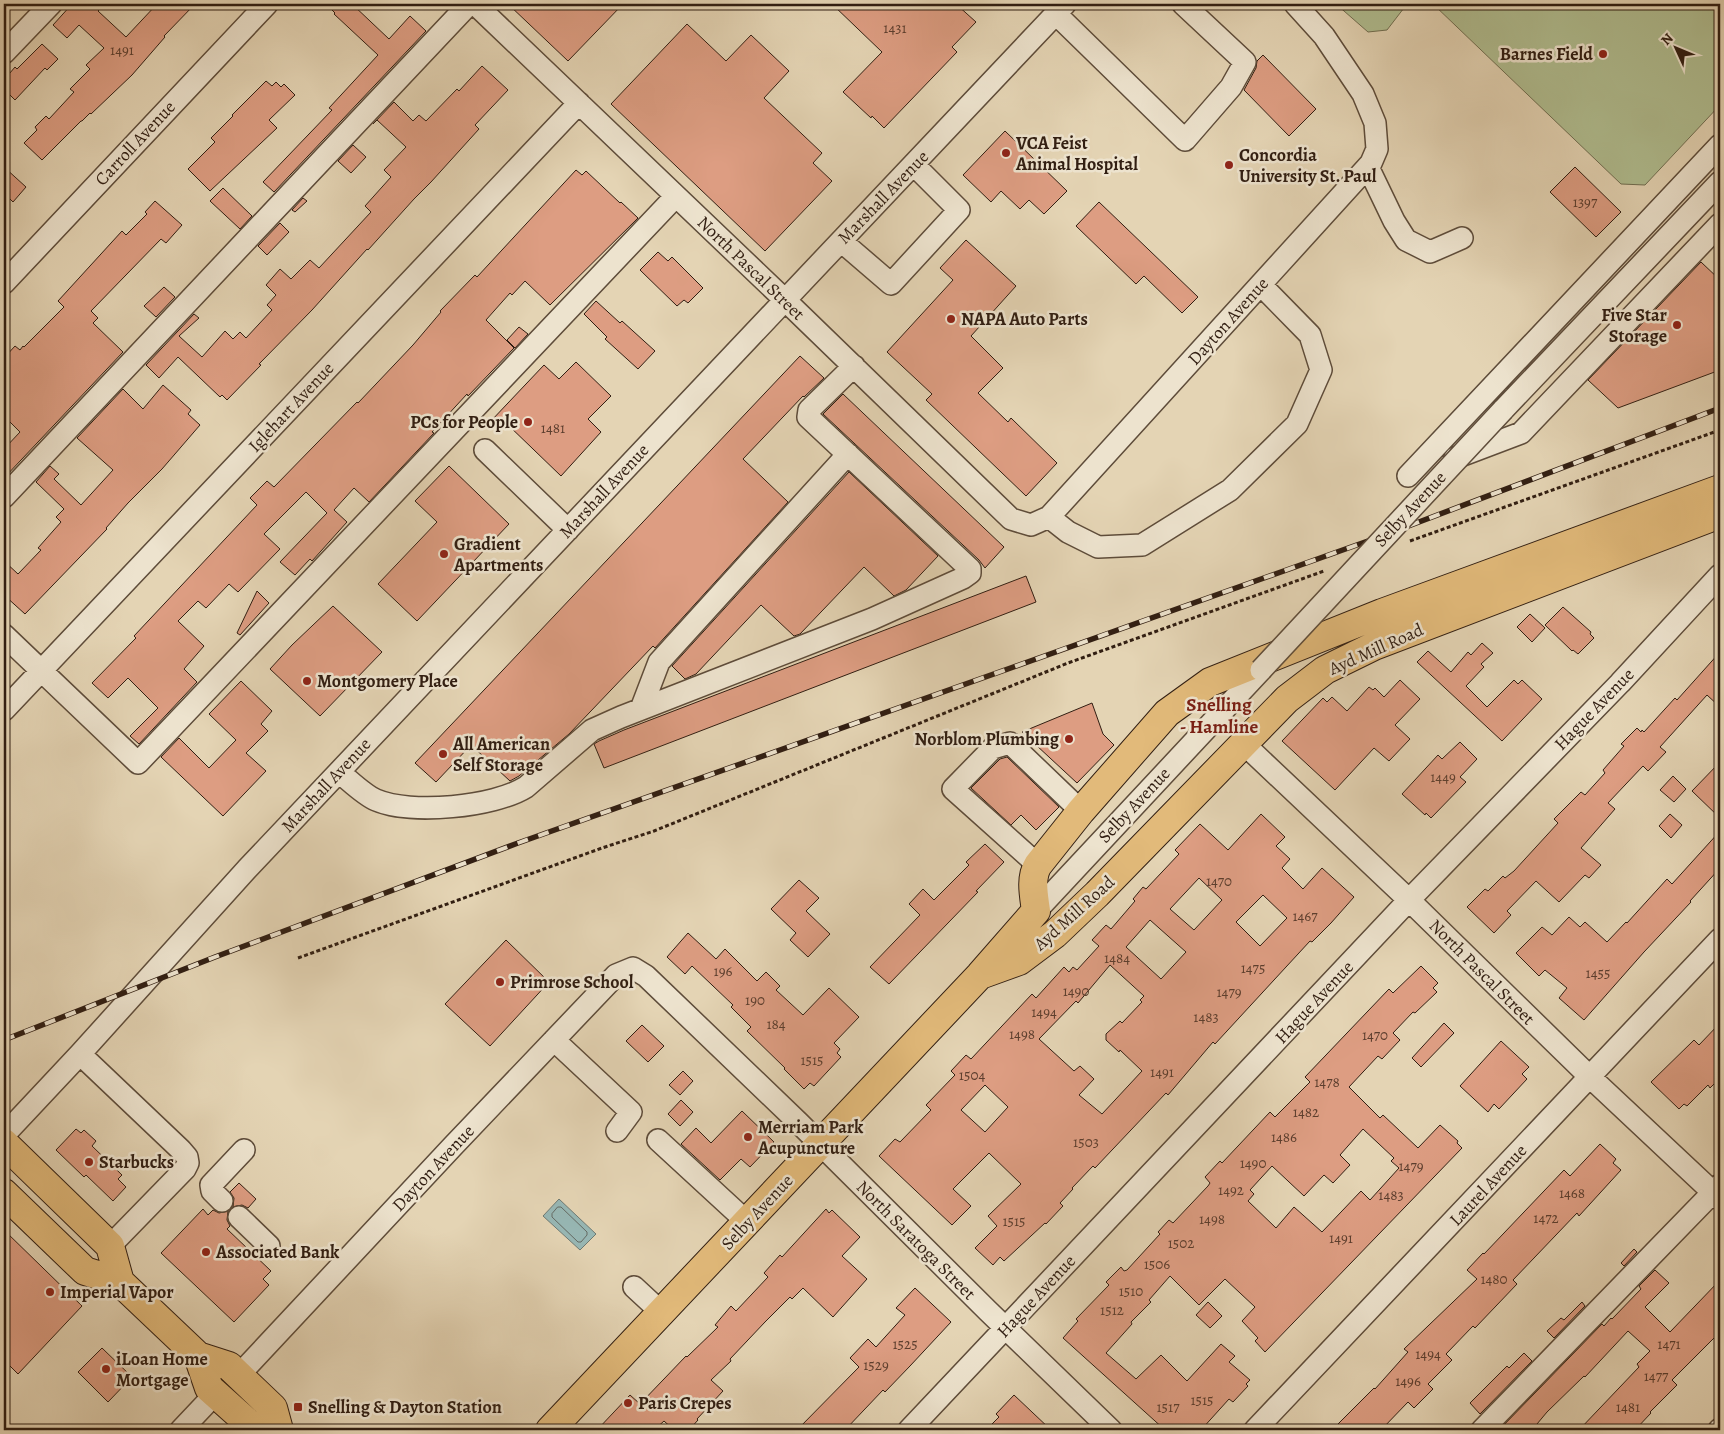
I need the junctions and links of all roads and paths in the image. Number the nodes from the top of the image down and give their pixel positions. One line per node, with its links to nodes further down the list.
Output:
1 (51, 4): 8 (street)
2 (267, 4): 19 (street, Carroll Avenue)
3 (469, 4): 27 (street)
4 (475, 4): 9 (street, North Pascal Street)
5 (1183, 4): 7 (street)
6 (1295, 4): 12 (street, Dayton Avenue)
7 (1061, 9): 11 (street, Marshall Avenue)
8 (4, 54)
9 (579, 103): 14 (street, North Pascal Street); 35 (street, Iglehart Avenue)
10 (1720, 145): 18 (street)
11 (914, 165): 17 (street, Marshall Avenue); 17 (street)
12 (1368, 167): 16 (street); 20 (street, Dayton Avenue)
13 (1720, 182): 43 (street, Selby Avenue, bridge)
14 (676, 196): 21 (street, North Pascal Street); 35 (street)
15 (1720, 224): 18 (street)
16 (1462, 238)
17 (841, 241): 21 (street, Marshall Avenue)
18 (1712, 245)
19 (4, 283)
20 (1261, 285): 29 (street, Dayton Avenue); 29 (street, North Pascal Street)
21 (785, 300): 22 (street, North Pascal Street); 30 (street, Marshall Avenue)
22 (854, 366): 25 (street); 29 (street, North Pascal Street)
23 (1720, 430): 31 (path)
24 (485, 450): 30 (street)
25 (848, 454): 36 (street); 36 (street)
26 (1720, 489): 40 (main road, Ayd Mill Road)
27 (4, 496)
28 (1720, 514): 38 (main road, Ayd Mill Road)
29 (1040, 521)
30 (568, 530): 39 (street, Marshall Avenue)
31 (1404, 543)
32 (1329, 570): 45 (path)
33 (1720, 575): 42 (street, Hague Avenue)
34 (4, 635): 35 (street)
35 (41, 671): 37 (street, Iglehart Avenue)
36 (641, 708): 39 (street)
37 (4, 710)
38 (1244, 744): 42 (street, North Pascal Street); 47 (main road, Ayd Mill Road)
39 (339, 772): 49 (street, Marshall Avenue)
40 (1081, 811): 41 (main road, Ayd Mill Road); 41 (street)
41 (1038, 865): 43 (main road, Ayd Mill Road)
42 (1409, 900): 50 (street, North Pascal Street); 67 (street, Hague Avenue)
43 (1036, 911): 47 (main road, Selby Avenue)
44 (1720, 939): 50 (street, Laurel Avenue)
45 (298, 958)
46 (633, 968): 48 (street, Dayton Avenue); 55 (street, North Saratoga Street)
47 (980, 975): 55 (main road, Selby Avenue)
48 (554, 1040): 51 (street); 69 (street, Dayton Avenue)
49 (80, 1054): 52 (street, Marshall Avenue); 62 (street)
50 (1590, 1078): 57 (street, North Pascal Street); 77 (street, Laurel Avenue)
51 (618, 1131)
52 (4, 1135)
53 (658, 1140): 61 (street)
54 (4, 1143): 62 (main road)
55 (820, 1144): 61 (main road, Selby Avenue); 67 (street, North Saratoga Street)
56 (244, 1150): 59 (street)
57 (1718, 1192): 78 (street)
58 (4, 1193): 64 (main road)
59 (222, 1201)
60 (239, 1217): 63 (street)
61 (747, 1222): 66 (main road, Selby Avenue)
62 (110, 1246): 64 (main road)
63 (268, 1246)
64 (120, 1282): 68 (main road)
65 (634, 1286): 66 (street)
66 (662, 1312): 74 (main road, Selby Avenue)
67 (1006, 1328): 75 (street, Hague Avenue); 76 (street, North Saratoga Street)
68 (198, 1356): 69 (main road); 70 (main road)
69 (239, 1375): 73 (main road)
70 (215, 1394): 71 (street); 72 (main road)
71 (181, 1430)
72 (256, 1430)
73 (279, 1430)
74 (550, 1430)
75 (909, 1430)
76 (1111, 1430)
77 (1255, 1430)
78 (1482, 1430)

